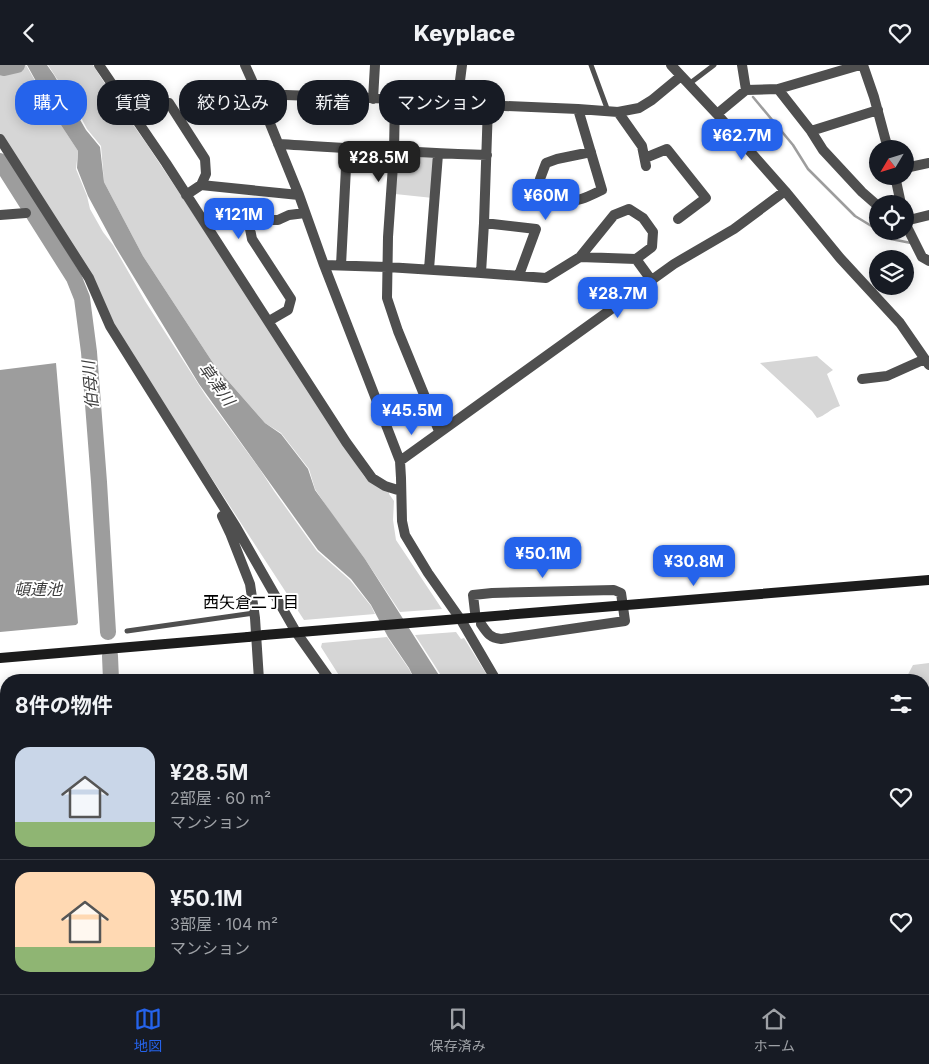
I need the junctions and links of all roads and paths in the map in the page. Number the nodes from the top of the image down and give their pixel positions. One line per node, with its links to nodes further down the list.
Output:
1 (99, 65): 42 (street)
2 (245, 65): 11 (street)
3 (376, 65): 17 (street)
4 (462, 65): 12 (street)
5 (591, 65): 23 (lane)
6 (671, 65): 10 (street)
7 (714, 65): 13 (lane)
8 (742, 65): 15 (street)
9 (861, 65): 14 (street); 22 (street)
10 (681, 76): 13 (street); 23 (street)
11 (252, 80)
12 (460, 80)
13 (689, 84): 24 (street)
14 (778, 89): 15 (street); 28 (street)
15 (746, 90): 24 (street)
16 (287, 95): 17 (street)
17 (373, 99): 18 (street)
18 (379, 99)
19 (169, 103): 40 (street)
20 (505, 106): 21 (street)
21 (578, 109): 23 (street); 35 (street)
22 (878, 110): 28 (street); 30 (street)
23 (613, 112): 49 (street)
24 (717, 114): 41 (street)
25 (270, 125): 31 (street)
26 (394, 125): 34 (street)
27 (488, 125): 37 (street)
28 (811, 131): 44 (street)
29 (0, 139): 64 (street)
30 (886, 140)
31 (278, 144): 32 (street); 43 (street)
32 (347, 147): 34 (street); 57 (street)
33 (0, 149): 64 (street)
34 (394, 151): 36 (street); 58 (street)
35 (591, 152): 35 (street)
36 (438, 154): 37 (street); 59 (street)
37 (487, 155): 51 (street)
38 (929, 163): 39 (street)
39 (914, 166)
40 (202, 185): 42 (street); 43 (street)
41 (785, 191): 62 (street); 65 (street)
42 (186, 195): 63 (street)
43 (299, 195): 46 (street)
44 (869, 198)
45 (26, 213): 47 (street)
46 (305, 213): 56 (street); 63 (street)
47 (0, 215)
48 (929, 215): 50 (street)
49 (678, 219)
50 (914, 219)
51 (484, 223): 60 (street); 61 (street)
52 (914, 240): 55 (street)
53 (580, 257): 54 (street); 54 (street); 61 (street)
54 (636, 259): 62 (street)
55 (929, 261)
56 (324, 265): 57 (street); 68 (street)
57 (341, 265): 58 (street)
58 (387, 267): 59 (street); 67 (street)
59 (429, 269): 60 (street)
60 (481, 273): 61 (street)
61 (519, 275)
62 (652, 281): 67 (street)
63 (269, 321): 69 (street)
64 (109, 328): 70 (street)
65 (927, 362): 66 (street)
66 (862, 379)
67 (439, 431): 68 (street)
68 (400, 461): 69 (street)
69 (401, 491): 75 (street)
70 (233, 530): 74 (street); 78 (street)
71 (929, 580): 72 (street)
72 (623, 606): 73 (street); 75 (street); 76 (street)
73 (475, 612)
74 (254, 613): 77 (lane); 80 (street)
75 (461, 619): 78 (street); 82 (street)
76 (481, 624)
77 (127, 631)
78 (296, 632): 79 (street, bridge); 81 (street)
79 (0, 658)
80 (259, 674)
81 (326, 674)
82 (493, 674)

